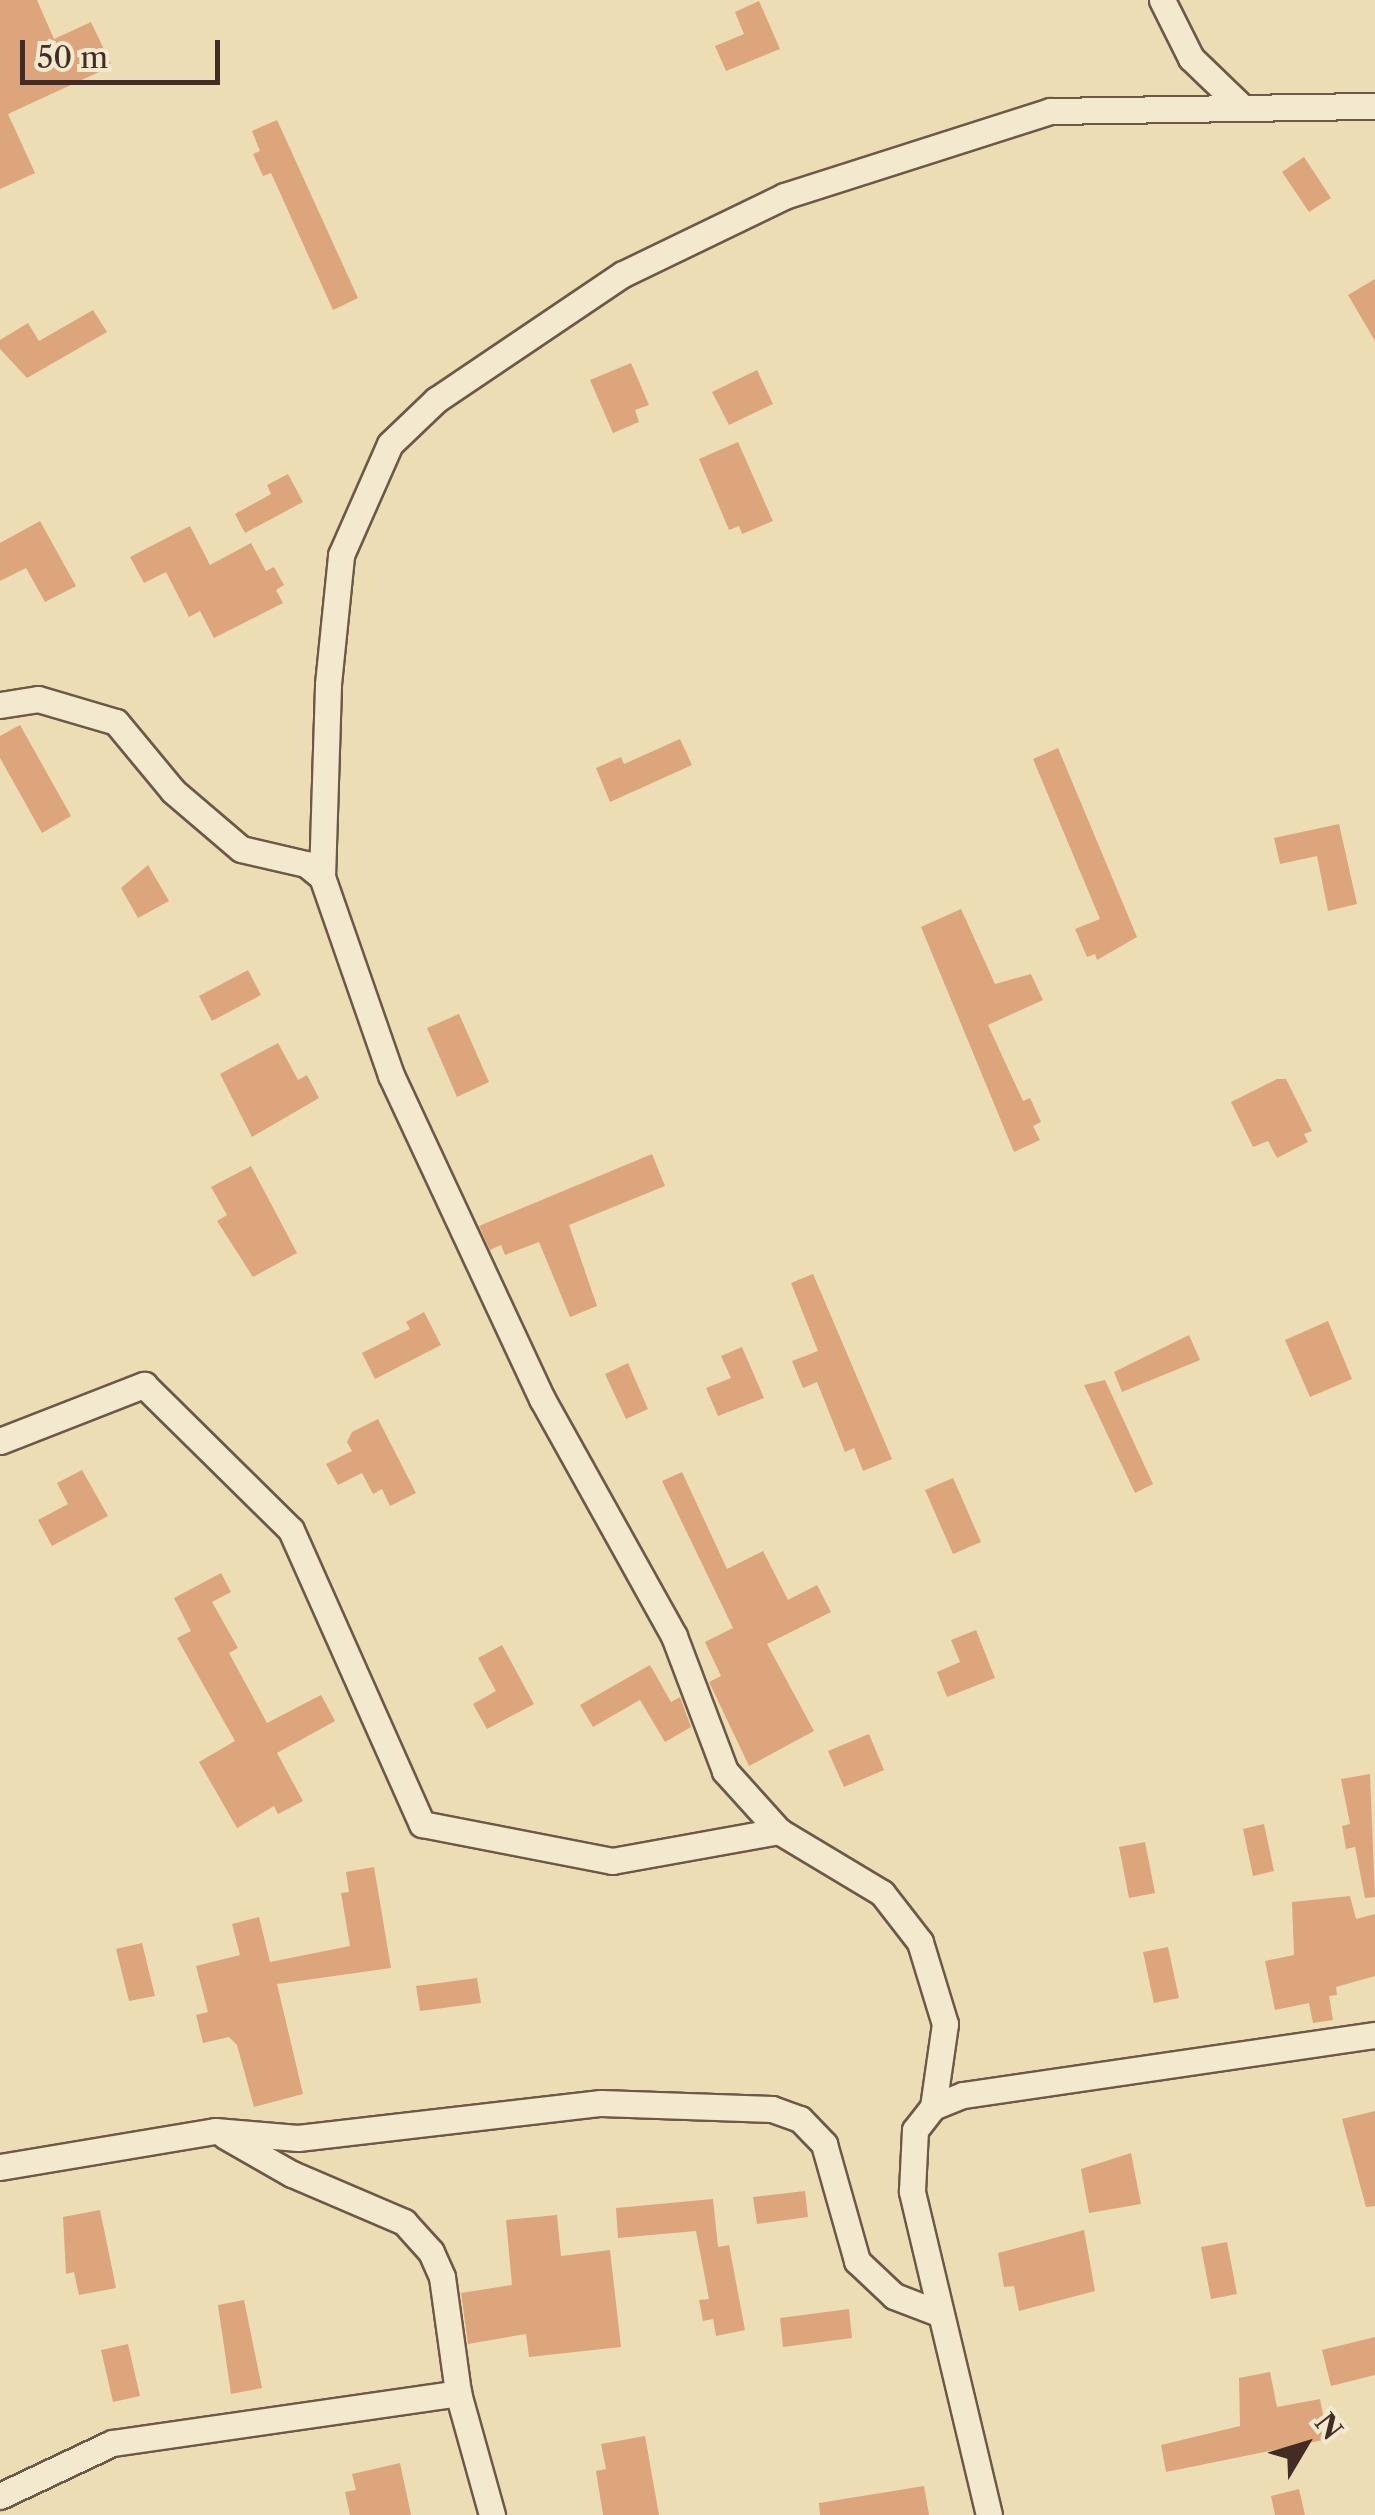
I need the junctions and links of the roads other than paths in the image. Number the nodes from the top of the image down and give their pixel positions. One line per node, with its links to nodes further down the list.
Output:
1 (1162, 0): 3 (street)
2 (1375, 106): 3 (street)
3 (1244, 108): 5 (street)
4 (0, 705): 5 (street)
5 (322, 877): 7 (street)
6 (0, 1441): 7 (street)
7 (779, 1831): 9 (street)
8 (1375, 2035): 9 (street)
9 (932, 2107): 12 (street)
10 (215, 2131): 11 (street); 12 (street); 13 (street)
11 (0, 2167)
12 (938, 2313): 16 (street)
13 (458, 2394): 14 (street); 15 (street)
14 (0, 2496)
15 (492, 2515)
16 (988, 2515)

